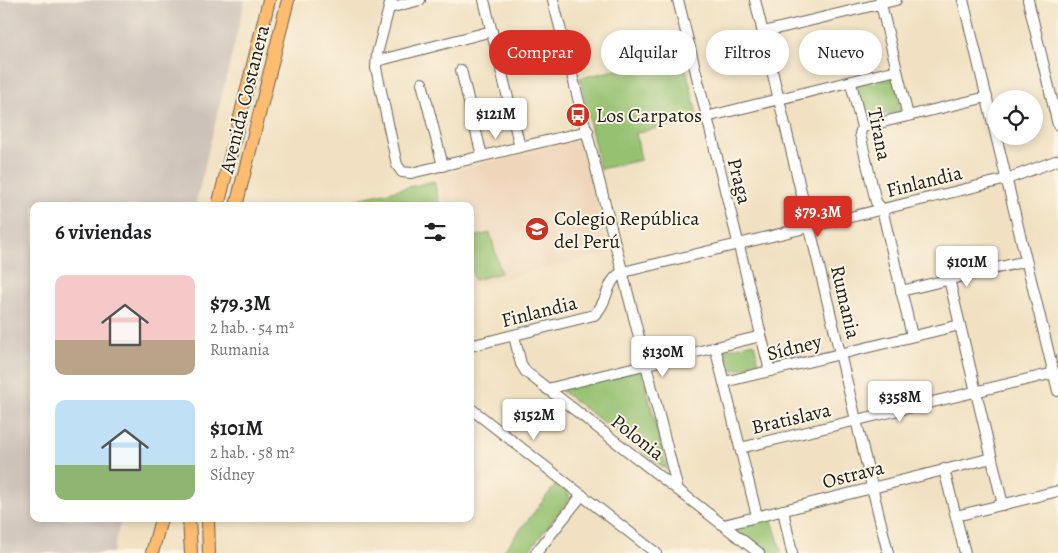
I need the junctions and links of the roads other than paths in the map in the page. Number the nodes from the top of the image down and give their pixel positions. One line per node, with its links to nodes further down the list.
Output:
1 (269, 0): 36 (main road, Avenida Costanera)
2 (288, 0): 37 (main road, Avenida Costanera)
3 (420, 0): 12 (street)
4 (484, 0): 13 (street)
5 (553, 0): 30 (street)
6 (678, 0): 27 (street, Praga)
7 (755, 0): 14 (street, Rumania)
8 (896, 0): 11 (street)
9 (963, 0): 24 (street)
10 (1028, 0): 28 (street)
11 (880, 2): 15 (street); 19 (street, Tirana)
12 (390, 4): 17 (street)
13 (492, 30)
14 (762, 30)
15 (771, 30)
16 (489, 32): 17 (street)
17 (377, 61): 34 (street)
18 (461, 70): 32 (street)
19 (897, 70): 23 (street); 26 (street, Tirana)
20 (503, 75): 31 (street)
21 (773, 75): 25 (street, Rumania)
22 (422, 83): 34 (street)
23 (851, 83): 25 (street); 29 (street, Tirana)
24 (987, 97): 26 (street); 35 (street)
25 (779, 99): 27 (street); 39 (street, Rumania)
26 (908, 116): 29 (street)
27 (706, 117): 40 (street, Praga)
28 (1058, 125)
29 (862, 127): 38 (street, Tirana)
30 (588, 131): 31 (street); 42 (street)
31 (520, 147): 32 (street)
32 (482, 156): 34 (street)
33 (1058, 160): 35 (street, Finlandia)
34 (443, 166)
35 (1006, 179): 38 (street, Finlandia); 41 (street)
36 (219, 202)
37 (237, 202)
38 (882, 209): 39 (street, Finlandia); 44 (street, Tirana)
39 (810, 227): 40 (street, Finlandia); 51 (street, Rumania)
40 (737, 244): 42 (street, Finlandia); 47 (street, Praga)
41 (1026, 261): 43 (street); 52 (street)
42 (623, 272): 46 (street, Finlandia); 53 (street)
43 (949, 279): 44 (street); 45 (street)
44 (901, 291): 48 (street, Tirana)
45 (960, 325): 48 (street, Sídney); 59 (street)
46 (514, 336): 49 (street, Finlandia); 57 (street, Polonia)
47 (761, 336): 50 (street, Sídney); 54 (street, Praga)
48 (912, 336): 51 (street, Sídney)
49 (474, 345)
50 (715, 347): 53 (street, Sídney); 56 (street)
51 (840, 354): 54 (street, Sídney); 61 (street, Rumania)
52 (1054, 354): 55 (street)
53 (646, 363): 57 (street, Sídney); 66 (street)
54 (770, 371): 56 (street, Sídney)
55 (1054, 373): 58 (street); 59 (street, Bratislava)
56 (724, 382): 62 (street)
57 (547, 389): 66 (street, Polonia)
58 (1058, 391)
59 (976, 392): 61 (street, Bratislava); 63 (street)
60 (474, 411): 68 (street)
61 (856, 420): 62 (street, Bratislava); 65 (street, Rumania)
62 (740, 448): 71 (street)
63 (992, 458): 64 (street, Ostrava); 69 (street)
64 (944, 470): 65 (street, Ostrava); 72 (street)
65 (872, 487): 70 (street, Ostrava); 88 (street, Rumania)
66 (678, 490): 76 (street, Polonia)
67 (1058, 491): 69 (street)
68 (582, 495): 84 (street); 85 (street)
69 (1003, 504): 72 (street)
70 (783, 510): 71 (street, Ostrava); 87 (street)
71 (756, 516): 76 (street, Ostrava)
72 (956, 516): 89 (street)
73 (160, 522): 78 (main road)
74 (189, 522): 81 (main road)
75 (208, 522): 77 (main road)
76 (724, 526): 86 (street, Polonia)
77 (208, 535): 82 (main road); 83 (main road)
78 (156, 540): 79 (main road); 80 (main road)
79 (152, 553)
80 (158, 553)
81 (190, 553)
82 (199, 553)
83 (209, 553)
84 (536, 553)
85 (656, 553)
86 (759, 553)
87 (792, 553)
88 (888, 553)
89 (965, 553)

